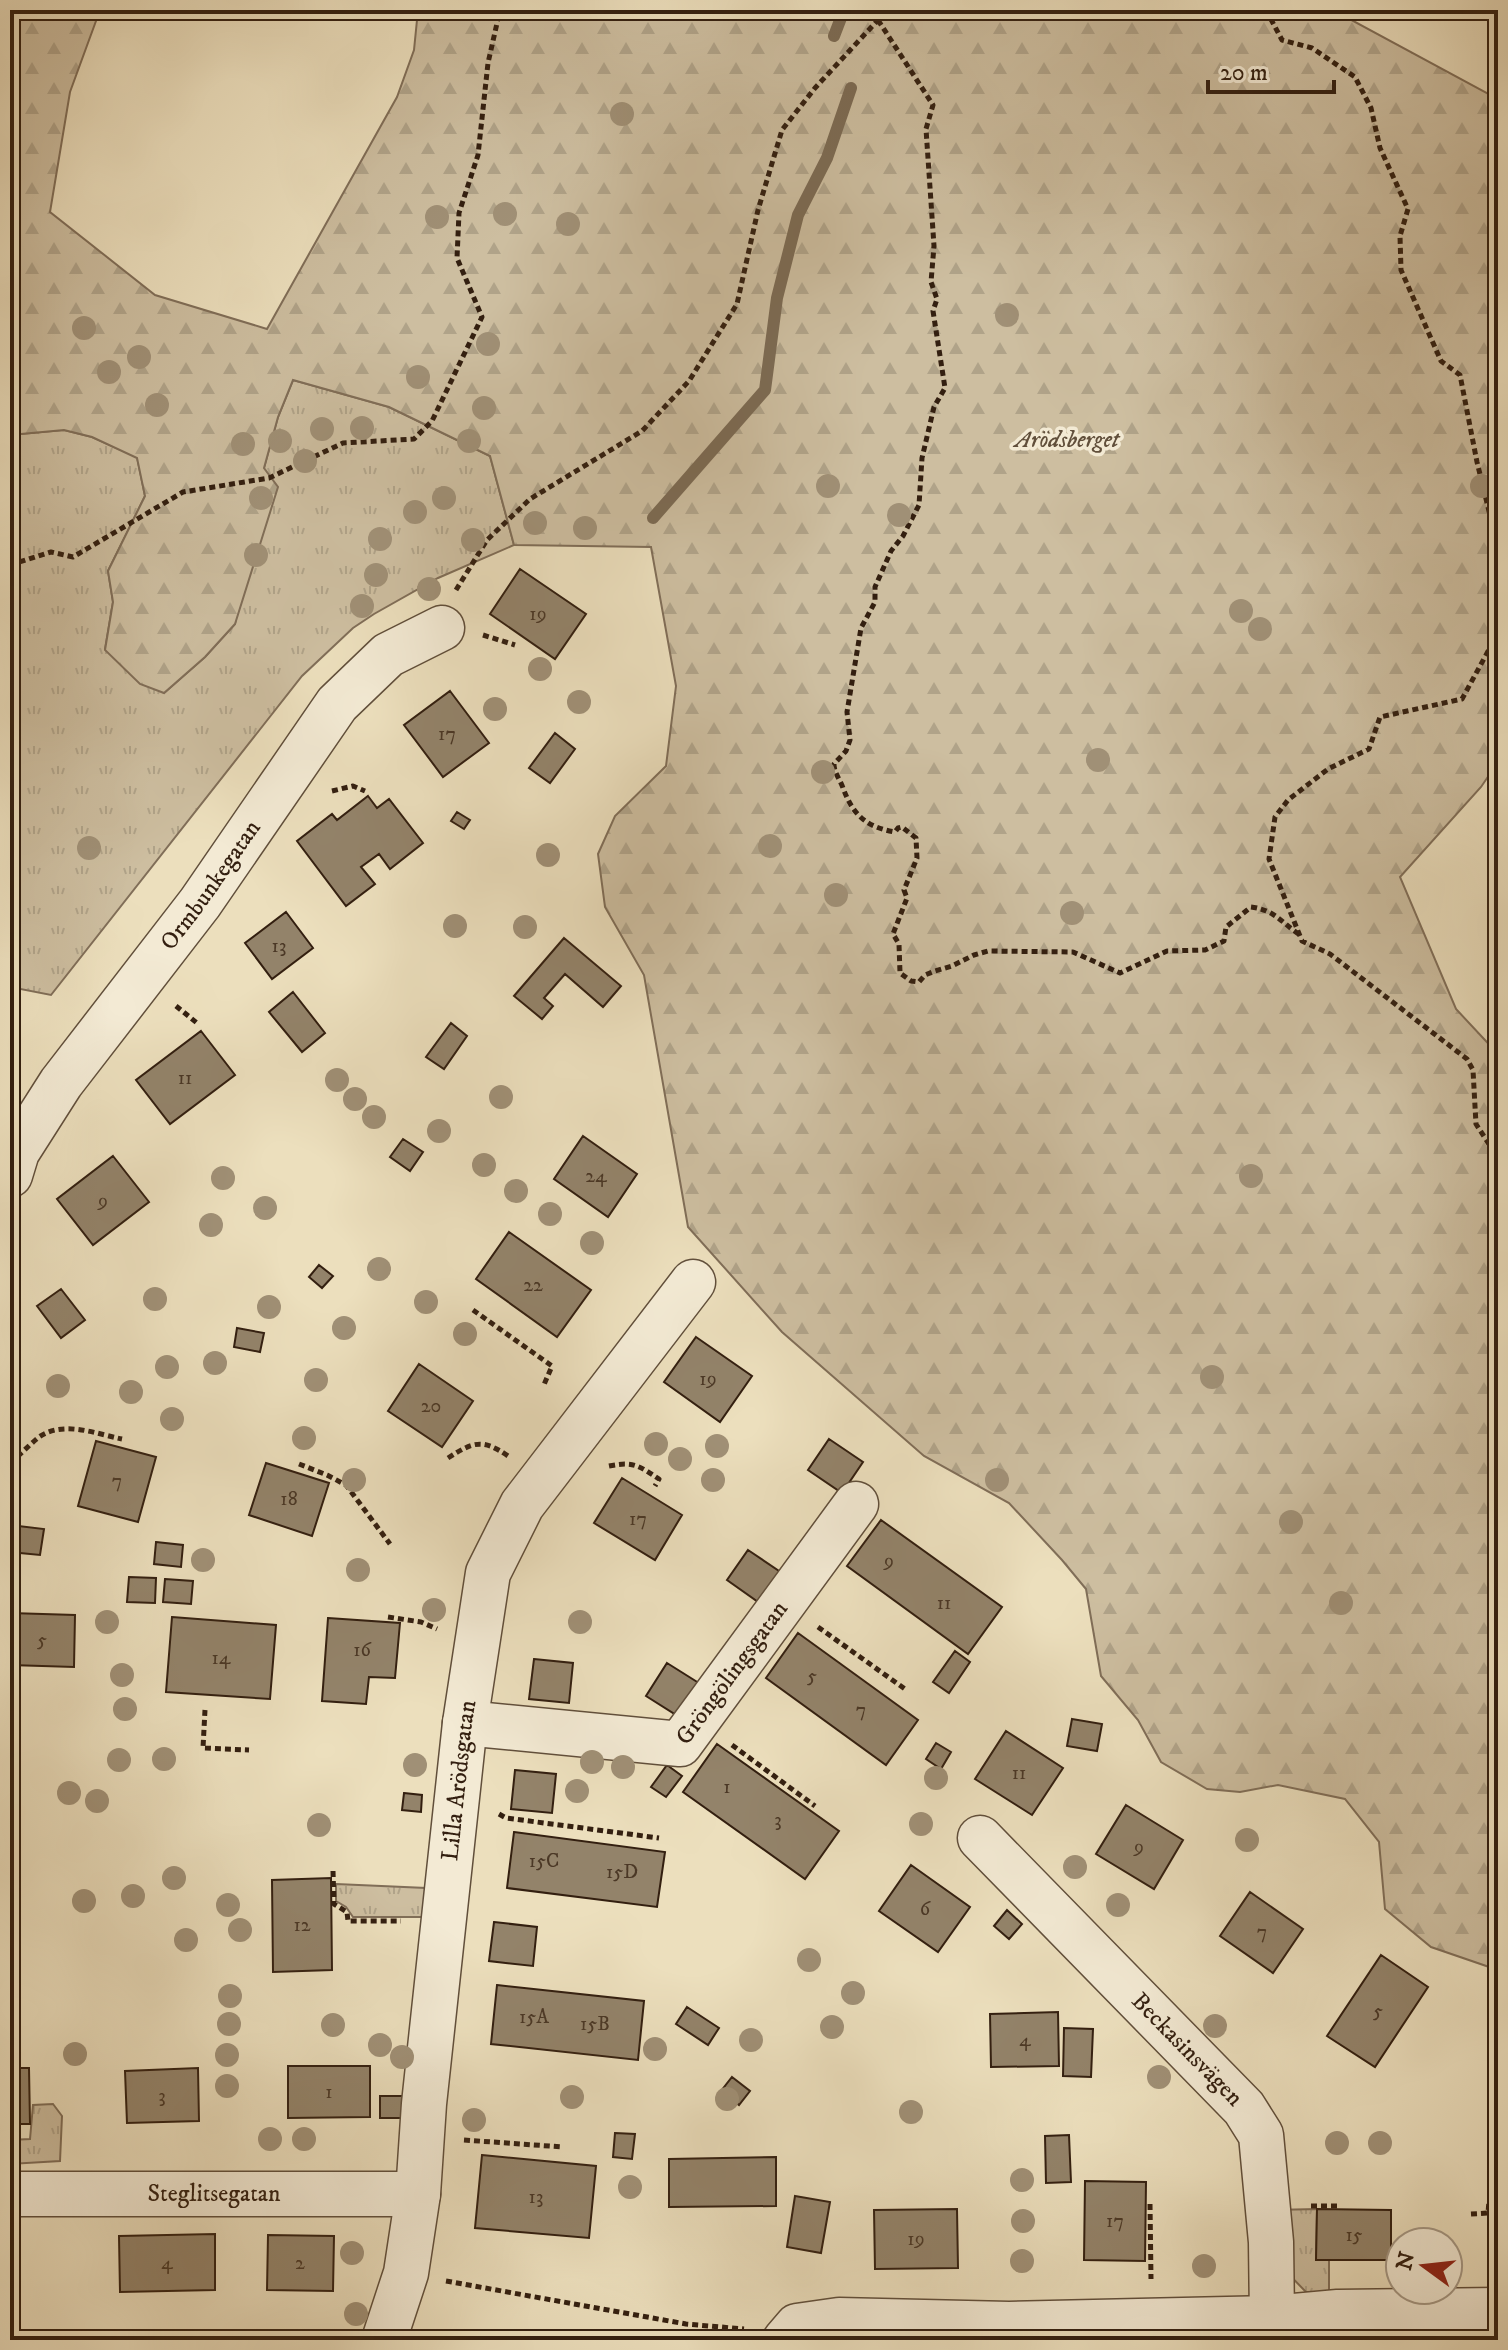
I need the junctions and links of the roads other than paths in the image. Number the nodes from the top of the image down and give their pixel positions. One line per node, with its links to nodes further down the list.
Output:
1 (442, 628): 2 (street, Ormbunkegatan)
2 (10, 1175)
3 (693, 1282): 5 (street, Lilla Arödsgatan)
4 (856, 1504): 5 (street, Gröngölingsgatan)
5 (465, 1723): 8 (street, Lilla Arödsgatan)
6 (980, 1838): 10 (street, Beckasinsvägen)
7 (10, 2194): 8 (street, Steglitsegatan)
8 (418, 2194): 12 (street, Lilla Arödsgatan)
9 (1498, 2310): 10 (street)
10 (1272, 2318): 11 (street)
11 (786, 2338)
12 (384, 2340)

